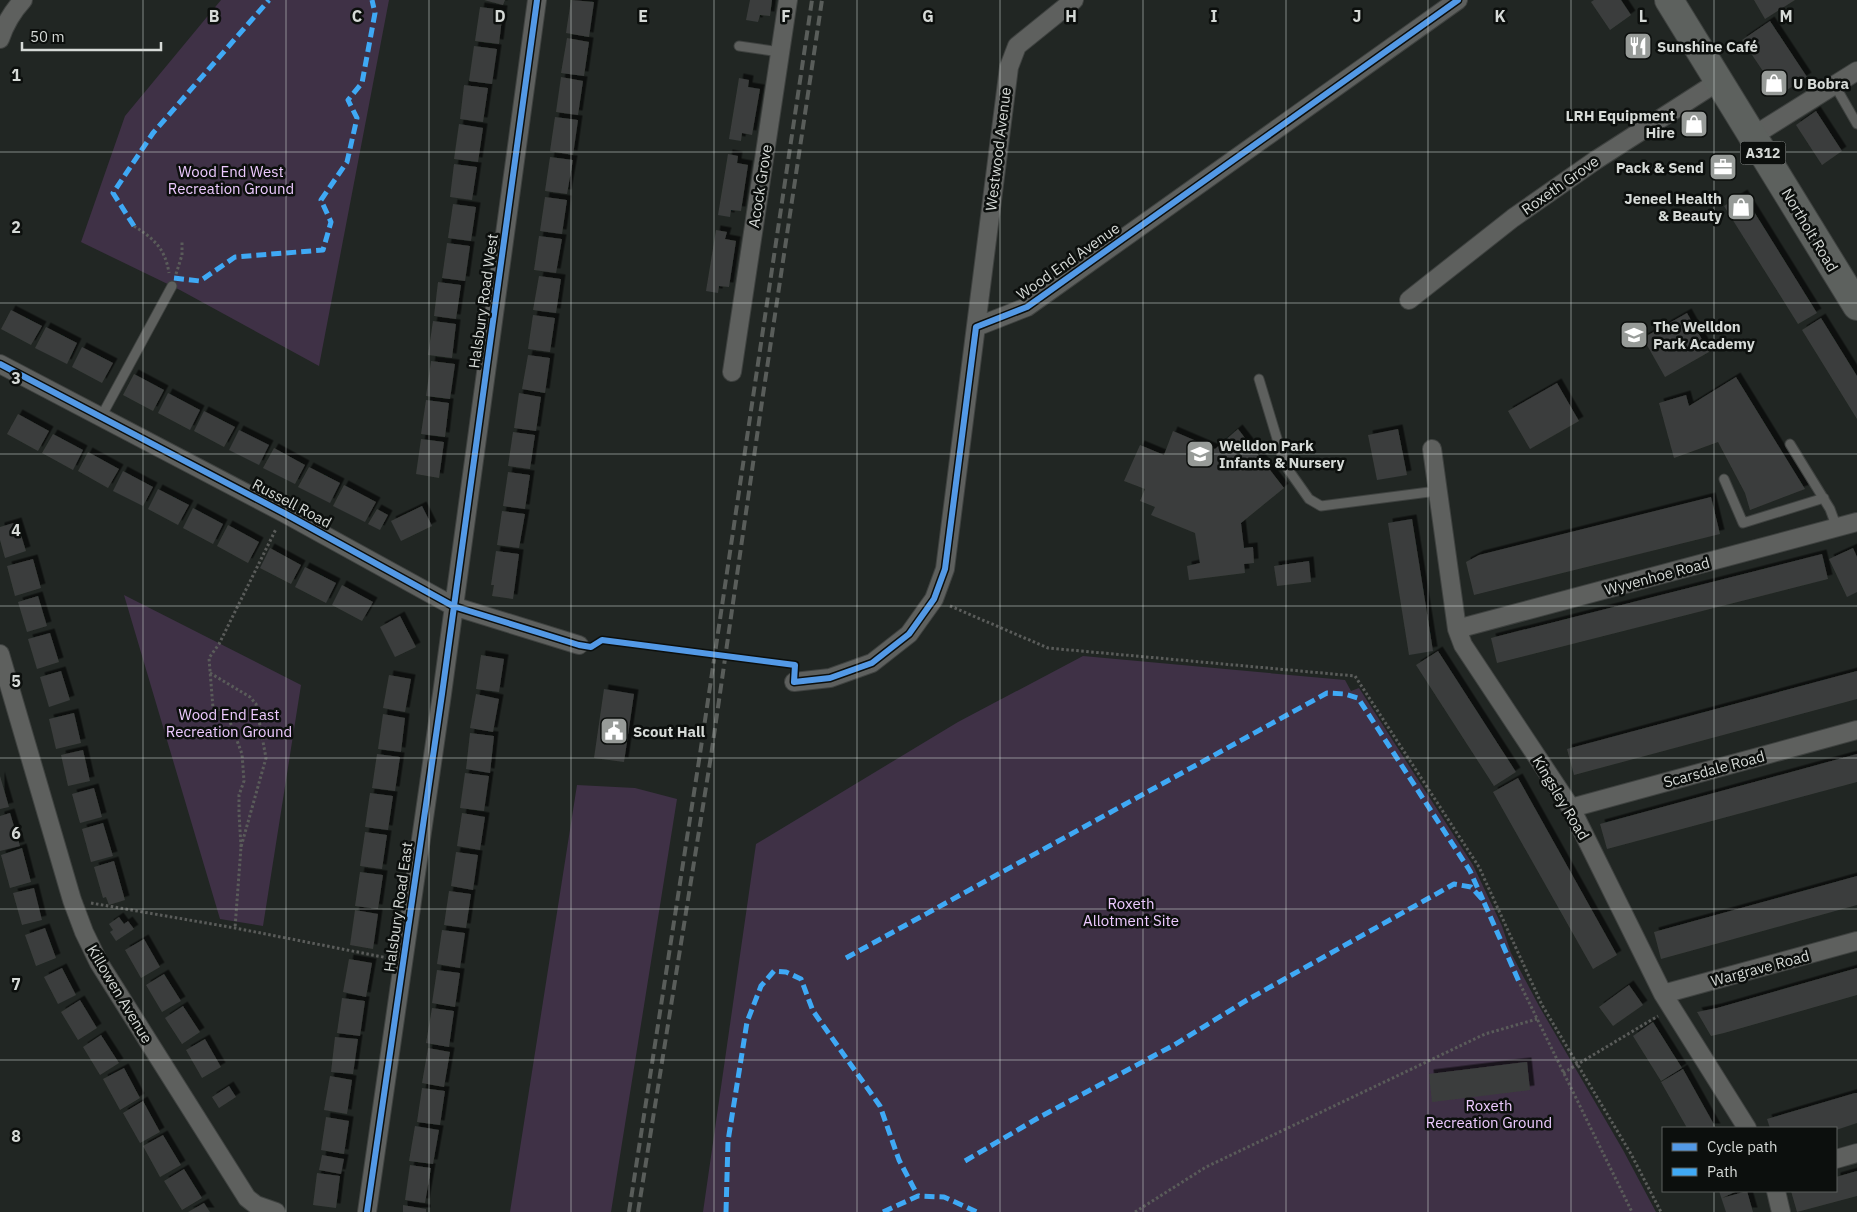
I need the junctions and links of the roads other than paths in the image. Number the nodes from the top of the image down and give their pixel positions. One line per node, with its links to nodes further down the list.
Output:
1 (22, 0): 7 (street)
2 (537, 0): 30 (street, Halsbury Road West)
3 (788, 0): 9 (street, Acock Grove)
4 (1074, 0): 18 (street, Westwood Avenue)
5 (1458, 0): 18 (street, Wood End Avenue)
6 (1669, 0): 11 (main road, Northolt Road / A312)
7 (0, 39)
8 (739, 46): 9 (lane)
9 (780, 52): 20 (street, Acock Grove)
10 (1857, 71): 12 (street)
11 (1719, 81): 14 (main road, Northolt Road / A312); 16 (street, Roxeth Grove)
12 (1834, 84): 13 (lane); 14 (street)
13 (1857, 124)
14 (1753, 136): 17 (main road, Northolt Road / A312)
15 (172, 286): 22 (lane)
16 (1409, 300)
17 (1857, 306)
18 (976, 327): 34 (street)
19 (0, 364): 22 (street, Russell Road)
20 (732, 372)
21 (1259, 379): 26 (lane)
22 (101, 417): 30 (street, Russell Road)
23 (1790, 444): 27 (lane)
24 (1432, 450): 26 (street, Kingsley Road)
25 (1724, 479): 27 (lane)
26 (1437, 491): 31 (street, Kingsley Road)
27 (1824, 498): 29 (lane)
28 (1857, 522): 29 (street, Wyvenhoe Road)
29 (1837, 528): 31 (street, Wyvenhoe Road)
30 (453, 606): 32 (street, Russell Road); 44 (street, Halsbury Road East)
31 (1458, 630): 36 (street, Kingsley Road)
32 (585, 646)
33 (0, 654): 43 (street, Killowen Avenue)
34 (794, 682)
35 (1857, 730): 36 (street, Scarsdale Road)
36 (1571, 808): 38 (street, Kingsley Road)
37 (1857, 941): 38 (street, Wargrave Road)
38 (1668, 1001): 39 (street, Kingsley Road)
39 (1746, 1127)
40 (1857, 1153): 41 (street)
41 (1837, 1159)
42 (1776, 1192): 45 (street)
43 (276, 1212)
44 (367, 1212)
45 (1781, 1212)

